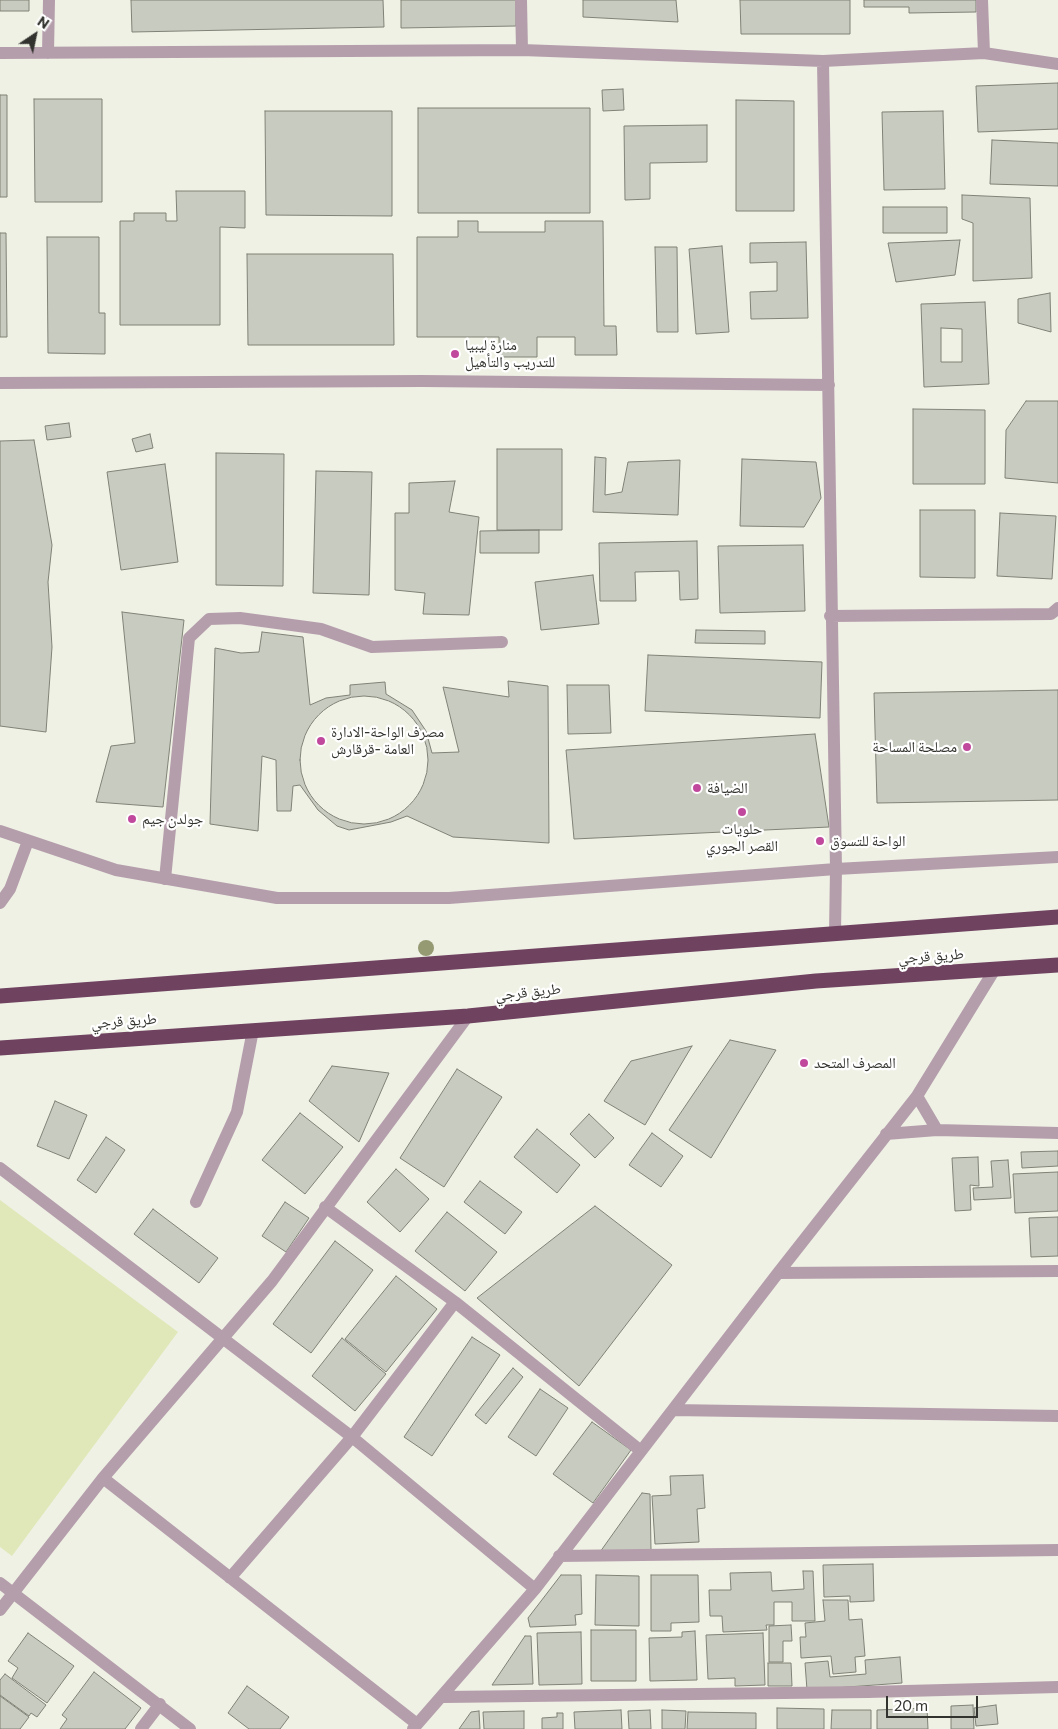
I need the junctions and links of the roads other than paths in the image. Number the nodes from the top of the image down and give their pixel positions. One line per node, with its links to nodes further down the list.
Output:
1 (49, 0): 6 (street)
2 (521, 0): 4 (street)
3 (982, 0): 7 (street)
4 (522, 50): 6 (street); 8 (street)
5 (0, 52): 6 (street)
6 (48, 53)
7 (984, 53): 8 (street); 9 (street)
8 (823, 61): 11 (street)
9 (1058, 64)
10 (0, 383): 11 (street)
11 (829, 386): 13 (street)
12 (1058, 608): 13 (street)
13 (830, 616): 18 (street)
14 (502, 642): 19 (street)
15 (0, 831): 16 (street)
16 (28, 840): 19 (street); 20 (street)
17 (1058, 857): 18 (street)
18 (836, 869): 19 (street); 22 (street)
19 (165, 879)
20 (0, 903)
21 (1058, 917): 22 (highway, طريق قرجي)
22 (835, 933): 25 (highway, طريق قرجي)
23 (1058, 965): 24 (highway, طريق قرجي)
24 (995, 969): 26 (highway, طريق قرجي); 29 (street)
25 (0, 996)
26 (468, 1016): 27 (highway, طريق قرجي); 35 (street)
27 (253, 1030): 28 (highway, طريق قرجي); 34 (street)
28 (0, 1048)
29 (917, 1096): 30 (street); 32 (street)
30 (937, 1130): 31 (street); 32 (street)
31 (1058, 1133)
32 (886, 1134): 37 (street)
33 (0, 1168): 39 (street)
34 (196, 1202)
35 (325, 1207): 38 (street); 39 (street)
36 (1058, 1270): 37 (street)
37 (778, 1273): 40 (street)
38 (455, 1302): 42 (street); 43 (street)
39 (224, 1338): 42 (street); 44 (street)
40 (673, 1410): 41 (street); 43 (street)
41 (1058, 1416)
42 (352, 1437): 47 (street); 49 (street)
43 (641, 1452): 46 (street)
44 (104, 1478): 47 (street); 50 (street)
45 (1058, 1550): 46 (street)
46 (559, 1556): 49 (street)
47 (230, 1578): 55 (street)
48 (0, 1583): 50 (street)
49 (535, 1589): 53 (street)
50 (12, 1592): 51 (street); 54 (street)
51 (0, 1610)
52 (1058, 1688): 53 (street)
53 (443, 1697): 55 (street)
54 (160, 1704): 56 (street); 57 (street)
55 (415, 1726)
56 (141, 1729)
57 (190, 1729)

